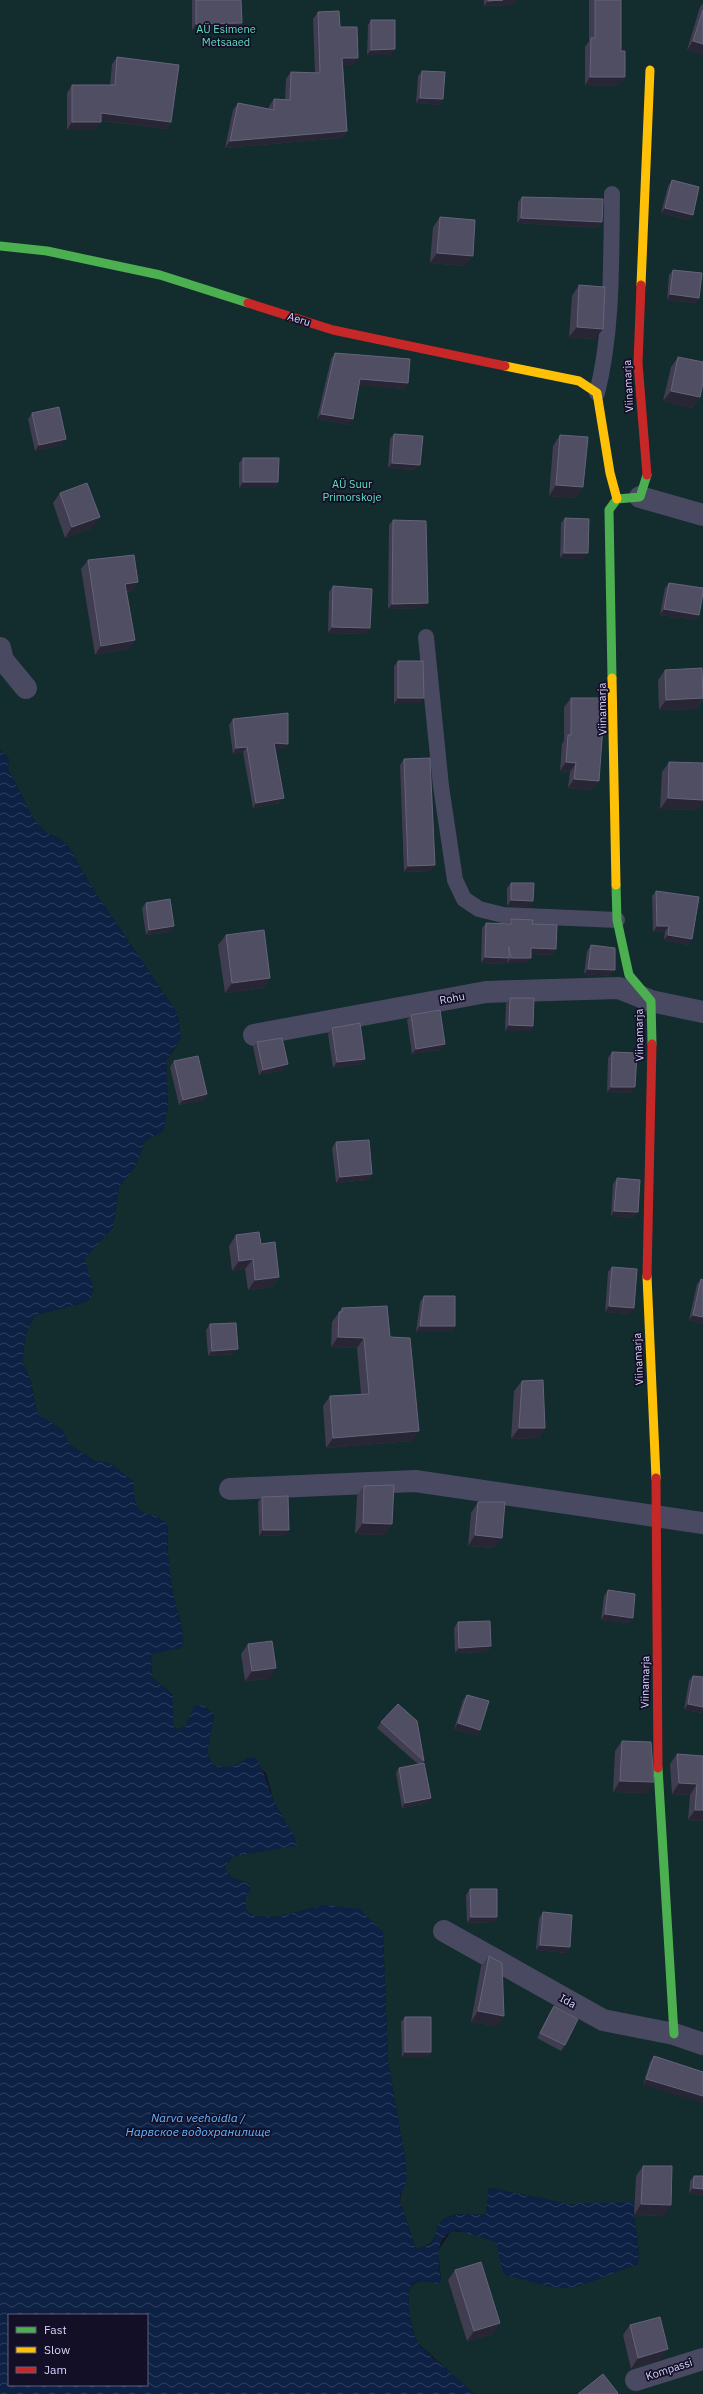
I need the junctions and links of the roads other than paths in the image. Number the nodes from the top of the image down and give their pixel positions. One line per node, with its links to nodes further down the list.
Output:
1 (650, 70): 5 (street, Viinamarja)
2 (612, 194): 4 (lane)
3 (0, 246): 4 (street, Aeru)
4 (597, 393): 6 (street)
5 (640, 497): 6 (street); 7 (street)
6 (617, 499): 11 (street, Viinamarja)
7 (703, 515)
8 (426, 637): 11 (lane)
9 (0, 648): 10 (street)
10 (26, 688)
11 (617, 920): 12 (street, Viinamarja)
12 (651, 1001): 13 (street, Rohu); 14 (street, Rohu); 16 (street, Viinamarja)
13 (703, 1012)
14 (254, 1035)
15 (230, 1489): 16 (street)
16 (658, 1516): 17 (street); 19 (street, Viinamarja)
17 (703, 1522)
18 (444, 1931): 19 (street, Ida)
19 (674, 2034): 20 (street, Ida)
20 (703, 2044)
21 (703, 2359): 22 (street, Kompassi)
22 (636, 2380)

